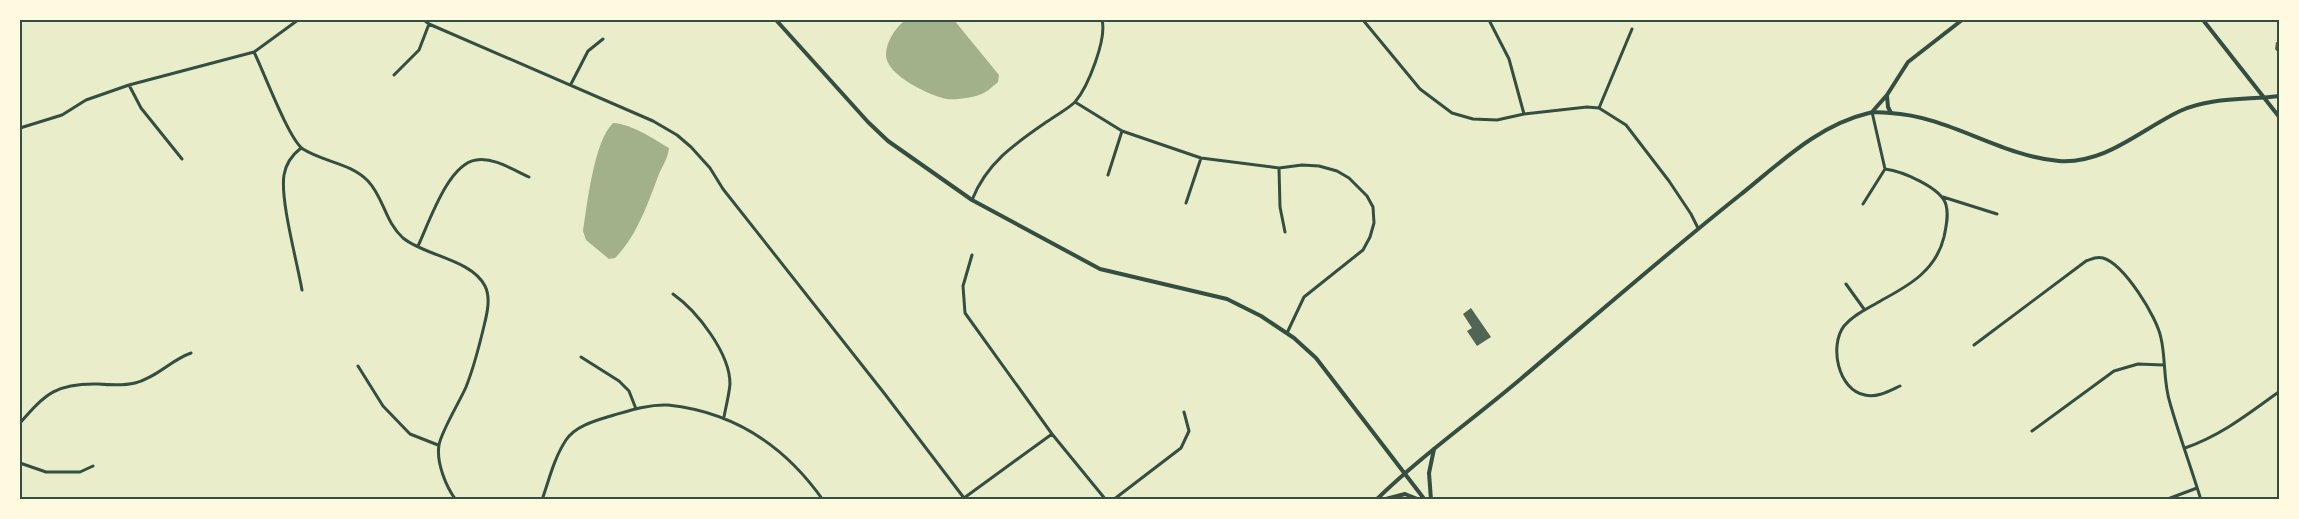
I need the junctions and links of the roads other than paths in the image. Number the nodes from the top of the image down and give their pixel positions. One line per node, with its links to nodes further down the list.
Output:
1 (298, 20): 12 (street)
2 (424, 20): 9 (street)
3 (776, 20): 35 (street)
4 (1102, 20): 19 (street)
5 (1363, 20): 23 (street)
6 (1489, 20): 23 (street)
7 (1962, 20): 16 (street)
8 (2203, 20): 18 (street)
9 (429, 24): 13 (street); 14 (street)
10 (1632, 28): 20 (street)
11 (603, 39): 14 (street)
12 (254, 52): 15 (street); 27 (street)
13 (394, 75)
14 (571, 84): 68 (street)
15 (129, 85): 25 (street); 29 (street)
16 (1887, 95): 21 (street); 22 (street)
17 (2280, 96): 18 (street)
18 (2264, 98): 22 (street); 24 (street)
19 (1075, 102): 26 (street); 35 (street)
20 (1599, 108): 23 (street); 39 (street)
21 (1872, 112): 22 (street); 31 (street); 39 (street)
22 (1891, 113)
23 (1524, 114)
24 (2280, 118)
25 (20, 128)
26 (1122, 131): 28 (street); 32 (street)
27 (301, 148): 41 (street); 44 (street)
28 (1201, 158): 30 (street); 36 (street)
29 (182, 159)
30 (1279, 168): 40 (street); 47 (street)
31 (1885, 169): 34 (street); 37 (street)
32 (1108, 175)
33 (529, 177): 41 (street)
34 (1943, 197): 38 (street); 46 (street)
35 (972, 200): 47 (street)
36 (1186, 203)
37 (1863, 204)
38 (1997, 214)
39 (1698, 228): 63 (street)
40 (1285, 232)
41 (418, 246): 61 (street)
42 (972, 255): 60 (street)
43 (1846, 284): 46 (street)
44 (302, 290)
45 (673, 294): 57 (street)
46 (1864, 309): 53 (street)
47 (1287, 333): 66 (street)
48 (1974, 345): 51 (street)
49 (191, 353): 58 (street)
50 (581, 357): 55 (street)
51 (2163, 365): 59 (street); 62 (street)
52 (358, 366): 61 (street)
53 (1900, 386)
54 (2280, 391): 62 (street)
55 (636, 408): 57 (street); 70 (street)
56 (1184, 412): 73 (street)
57 (724, 417): 71 (street)
58 (20, 423)
59 (2032, 430)
60 (1052, 434): 68 (street); 72 (street)
61 (438, 445): 69 (street)
62 (2185, 448): 67 (street)
63 (1434, 449): 66 (street); 78 (street)
64 (20, 463): 65 (street)
65 (93, 466)
66 (1403, 473): 74 (street); 77 (street)
67 (2197, 488): 79 (street); 80 (street)
68 (963, 499)
69 (456, 500)
70 (542, 500)
71 (823, 500)
72 (1106, 500)
73 (1113, 500)
74 (1376, 500)
75 (1382, 500): 76 (street)
76 (1420, 500)
77 (1425, 500)
78 (1431, 500)
79 (2165, 500)
80 (2201, 500)

